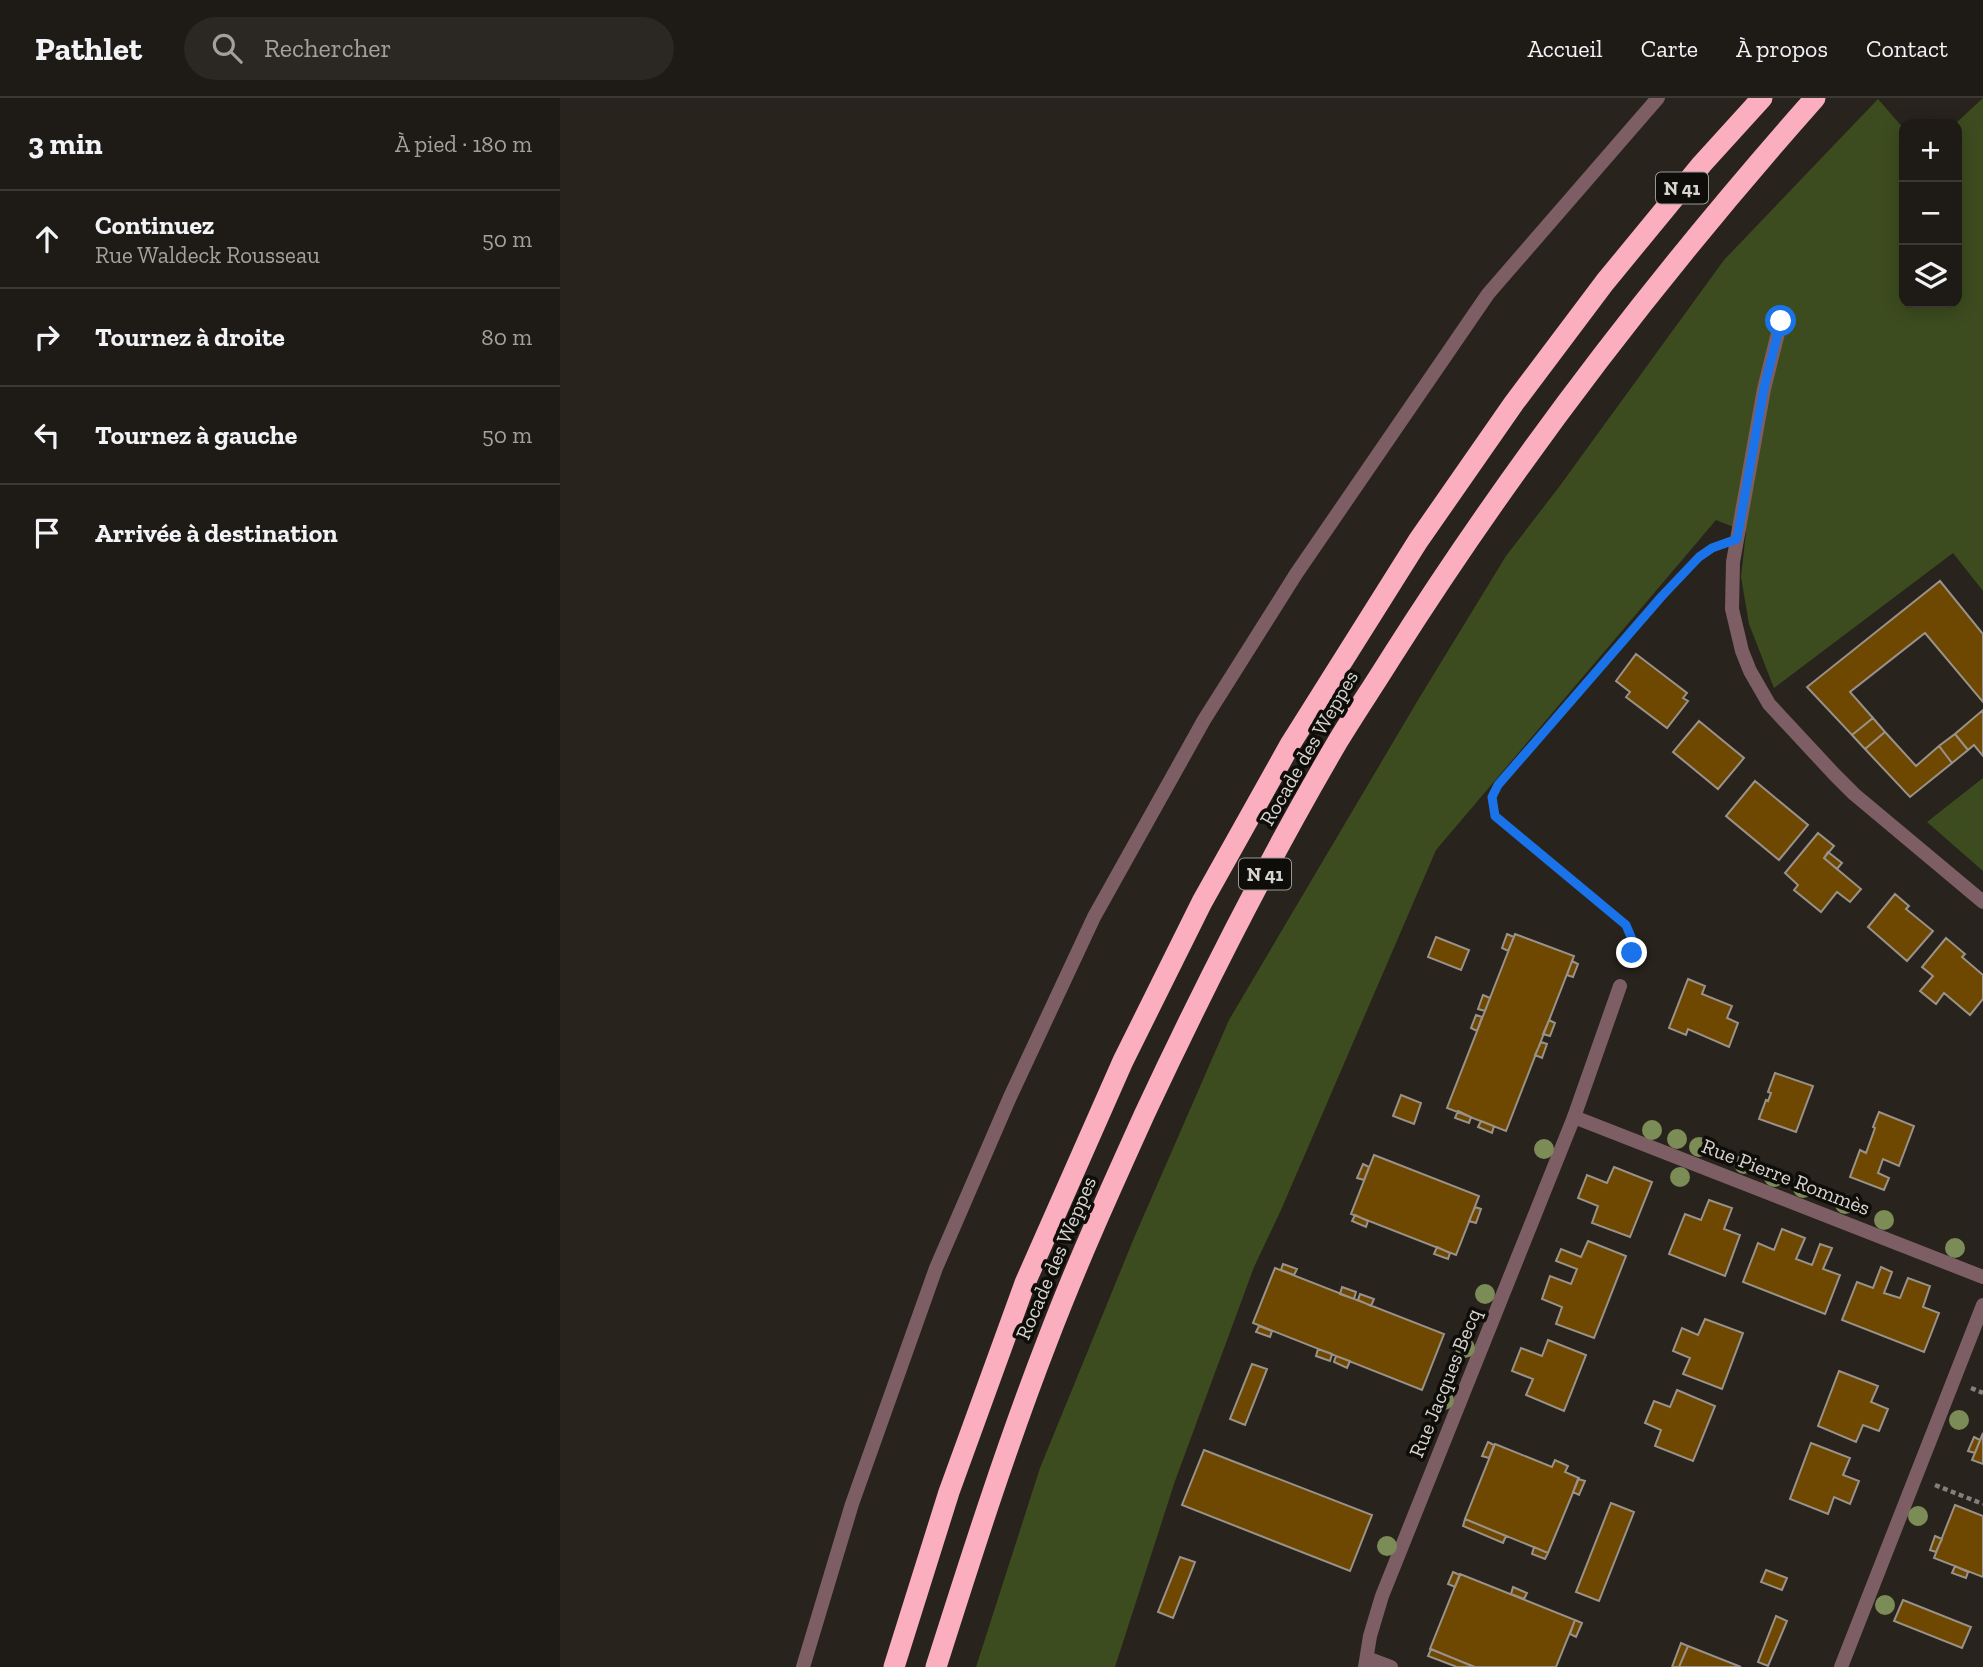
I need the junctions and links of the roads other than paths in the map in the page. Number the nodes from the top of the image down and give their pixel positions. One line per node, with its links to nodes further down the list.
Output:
1 (1658, 98): 11 (street)
2 (1762, 98): 12 (highway, Rocade des Weppes / N 41)
3 (1815, 98): 13 (highway, Rocade des Weppes / N 41)
4 (1781, 321): 5 (street)
5 (1983, 902)
6 (1620, 986): 7 (street, Rue Jacques Becq)
7 (1574, 1117): 8 (street, Rue Pierre Rommès); 10 (street, Rue Jacques Becq)
8 (1983, 1277)
9 (1983, 1305): 15 (street)
10 (1366, 1662): 14 (street)
11 (803, 1667)
12 (894, 1667)
13 (936, 1667)
14 (1391, 1667)
15 (1841, 1667)

